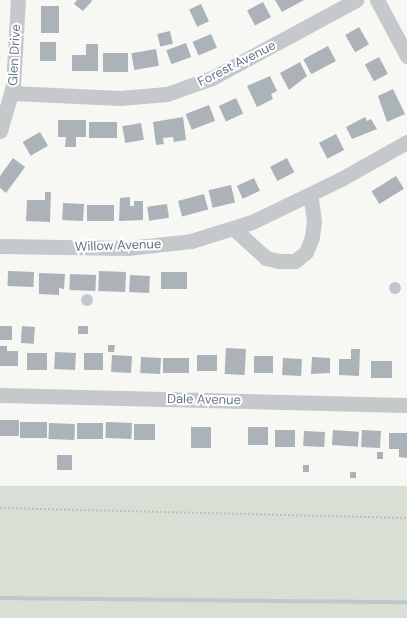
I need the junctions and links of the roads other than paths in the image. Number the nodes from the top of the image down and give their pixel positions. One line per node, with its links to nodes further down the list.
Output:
1 (18, 0): 5 (street, Glen Drive)
2 (356, 0): 5 (street, Forest Avenue)
3 (377, 0): 4 (street)
4 (407, 56)
5 (12, 93): 6 (street, Glen Drive)
6 (0, 131)
7 (407, 142): 8 (street, Willow Avenue)
8 (310, 194): 9 (street, Willow Avenue); 9 (street)
9 (234, 229): 10 (street, Willow Avenue)
10 (0, 246)
11 (0, 396): 12 (street, Dale Avenue)
12 (407, 405)

